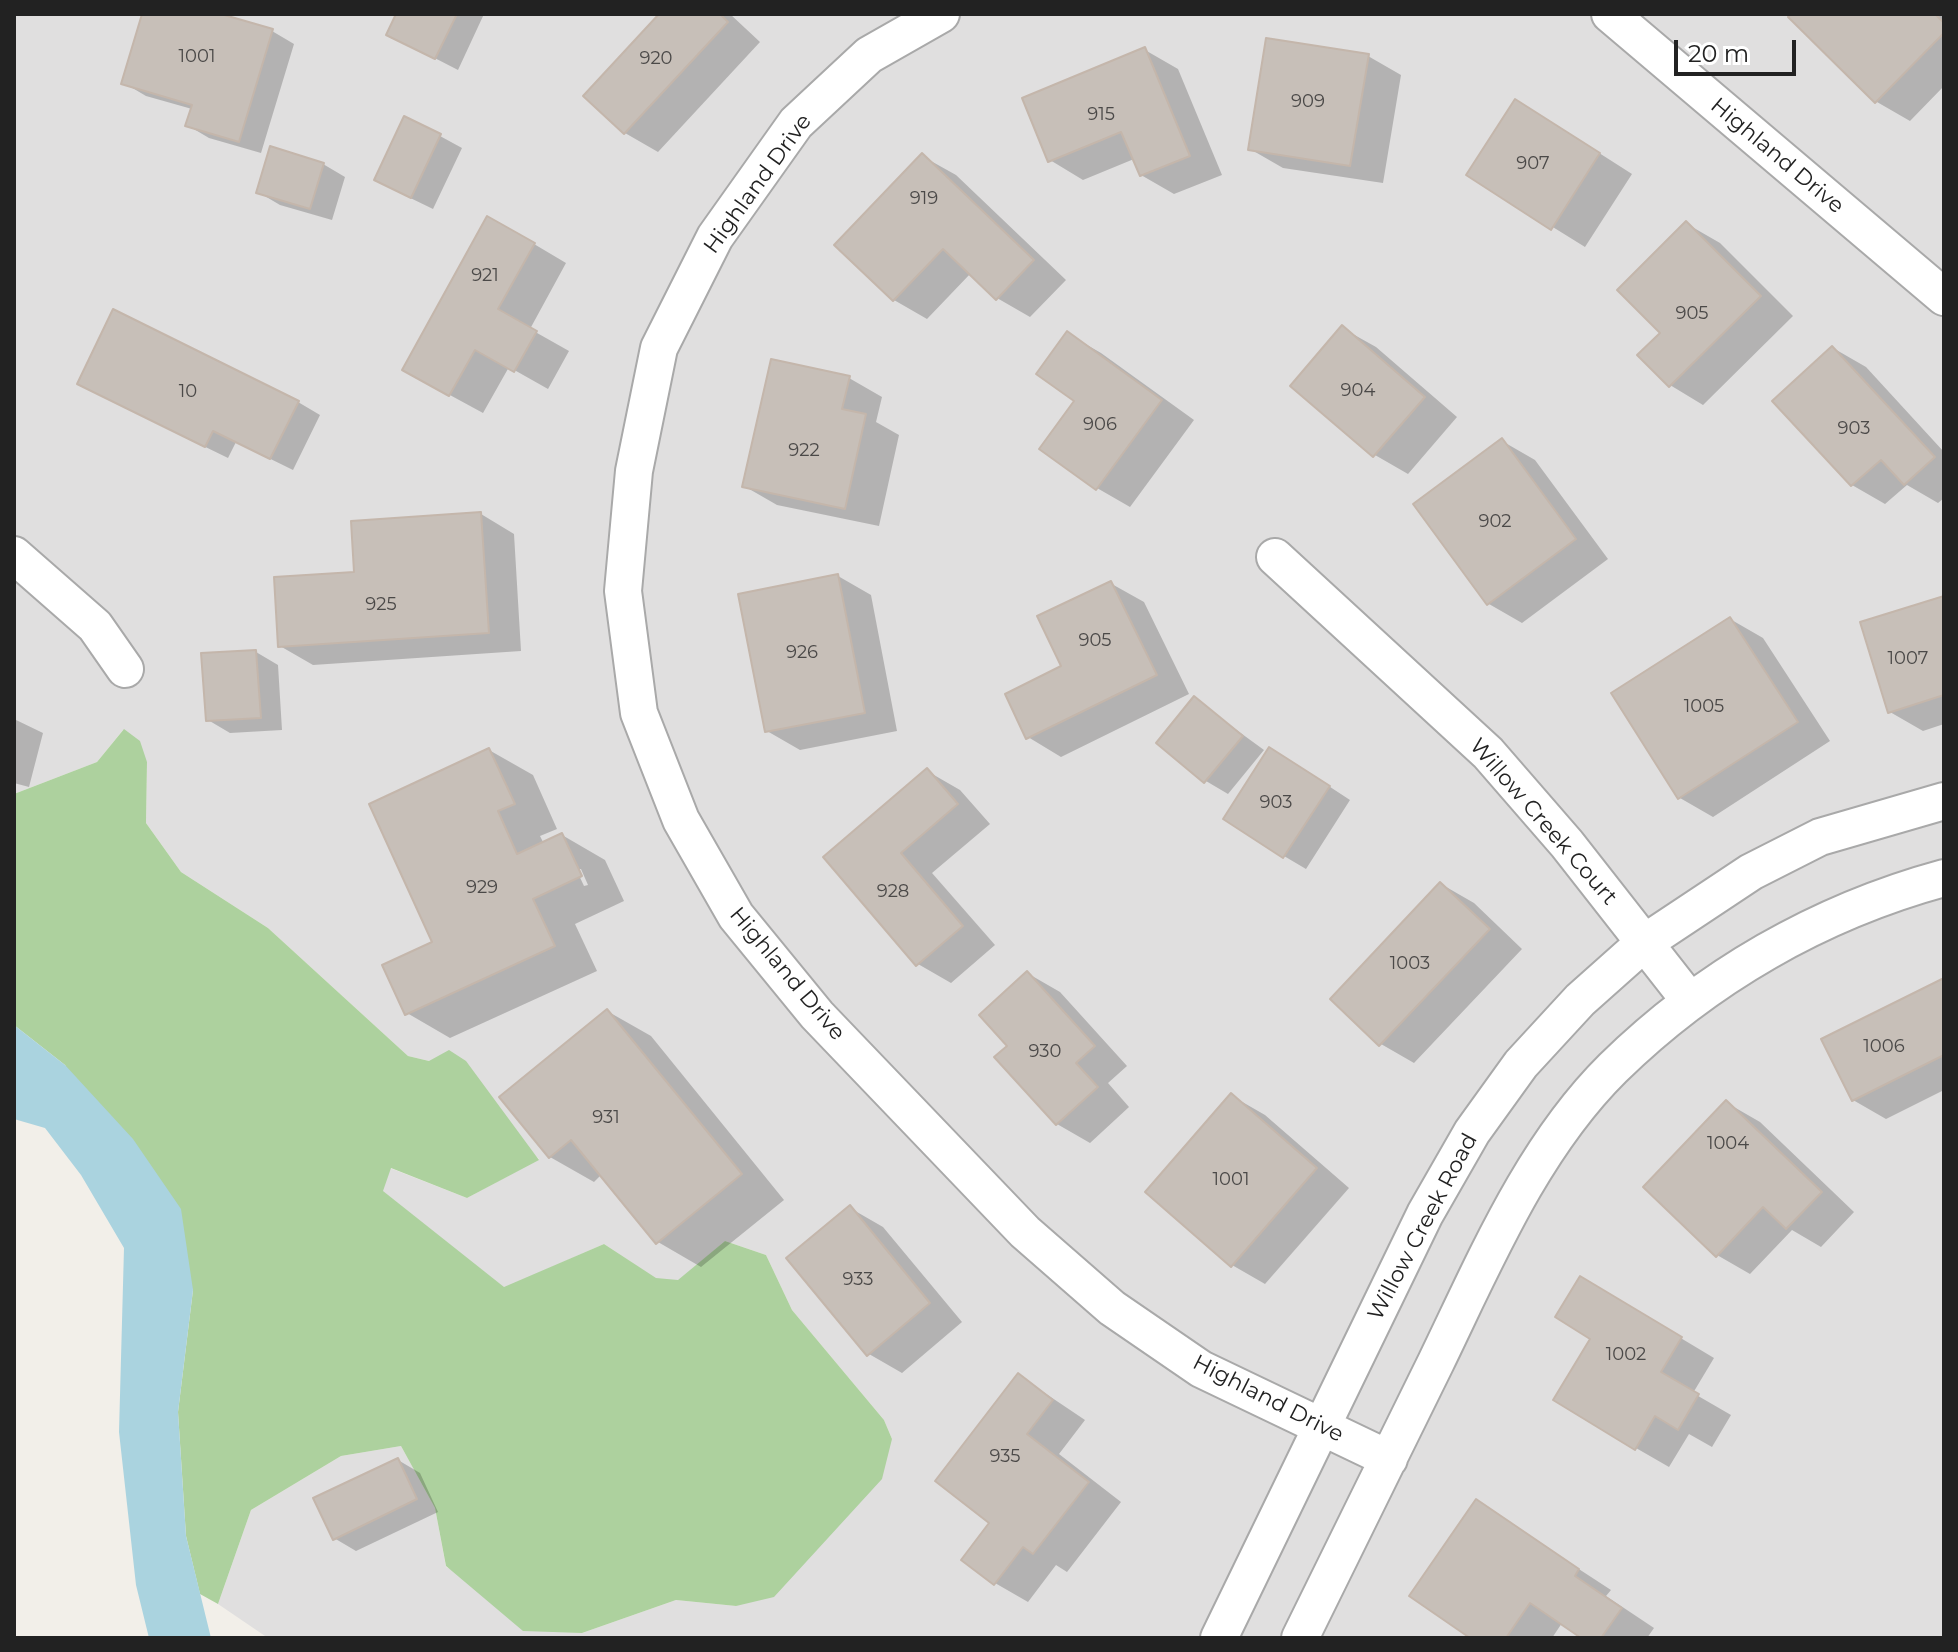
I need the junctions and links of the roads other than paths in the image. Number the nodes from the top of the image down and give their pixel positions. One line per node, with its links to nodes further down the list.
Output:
1 (941, 14): 11 (street, Highland Drive)
2 (1610, 14): 3 (street, Highland Drive)
3 (1944, 297)
4 (14, 555): 6 (street)
5 (1275, 557): 9 (street, Willow Creek Court)
6 (125, 669)
7 (1944, 801): 9 (street, Willow Creek Road)
8 (1944, 878): 10 (street)
9 (1644, 943): 10 (street, Willow Creek Court); 11 (street, Willow Creek Road)
10 (1690, 1001): 12 (street)
11 (1321, 1427): 12 (street, Highland Drive); 13 (street, Willow Creek Road)
12 (1389, 1459): 14 (street)
13 (1219, 1638)
14 (1300, 1638)

